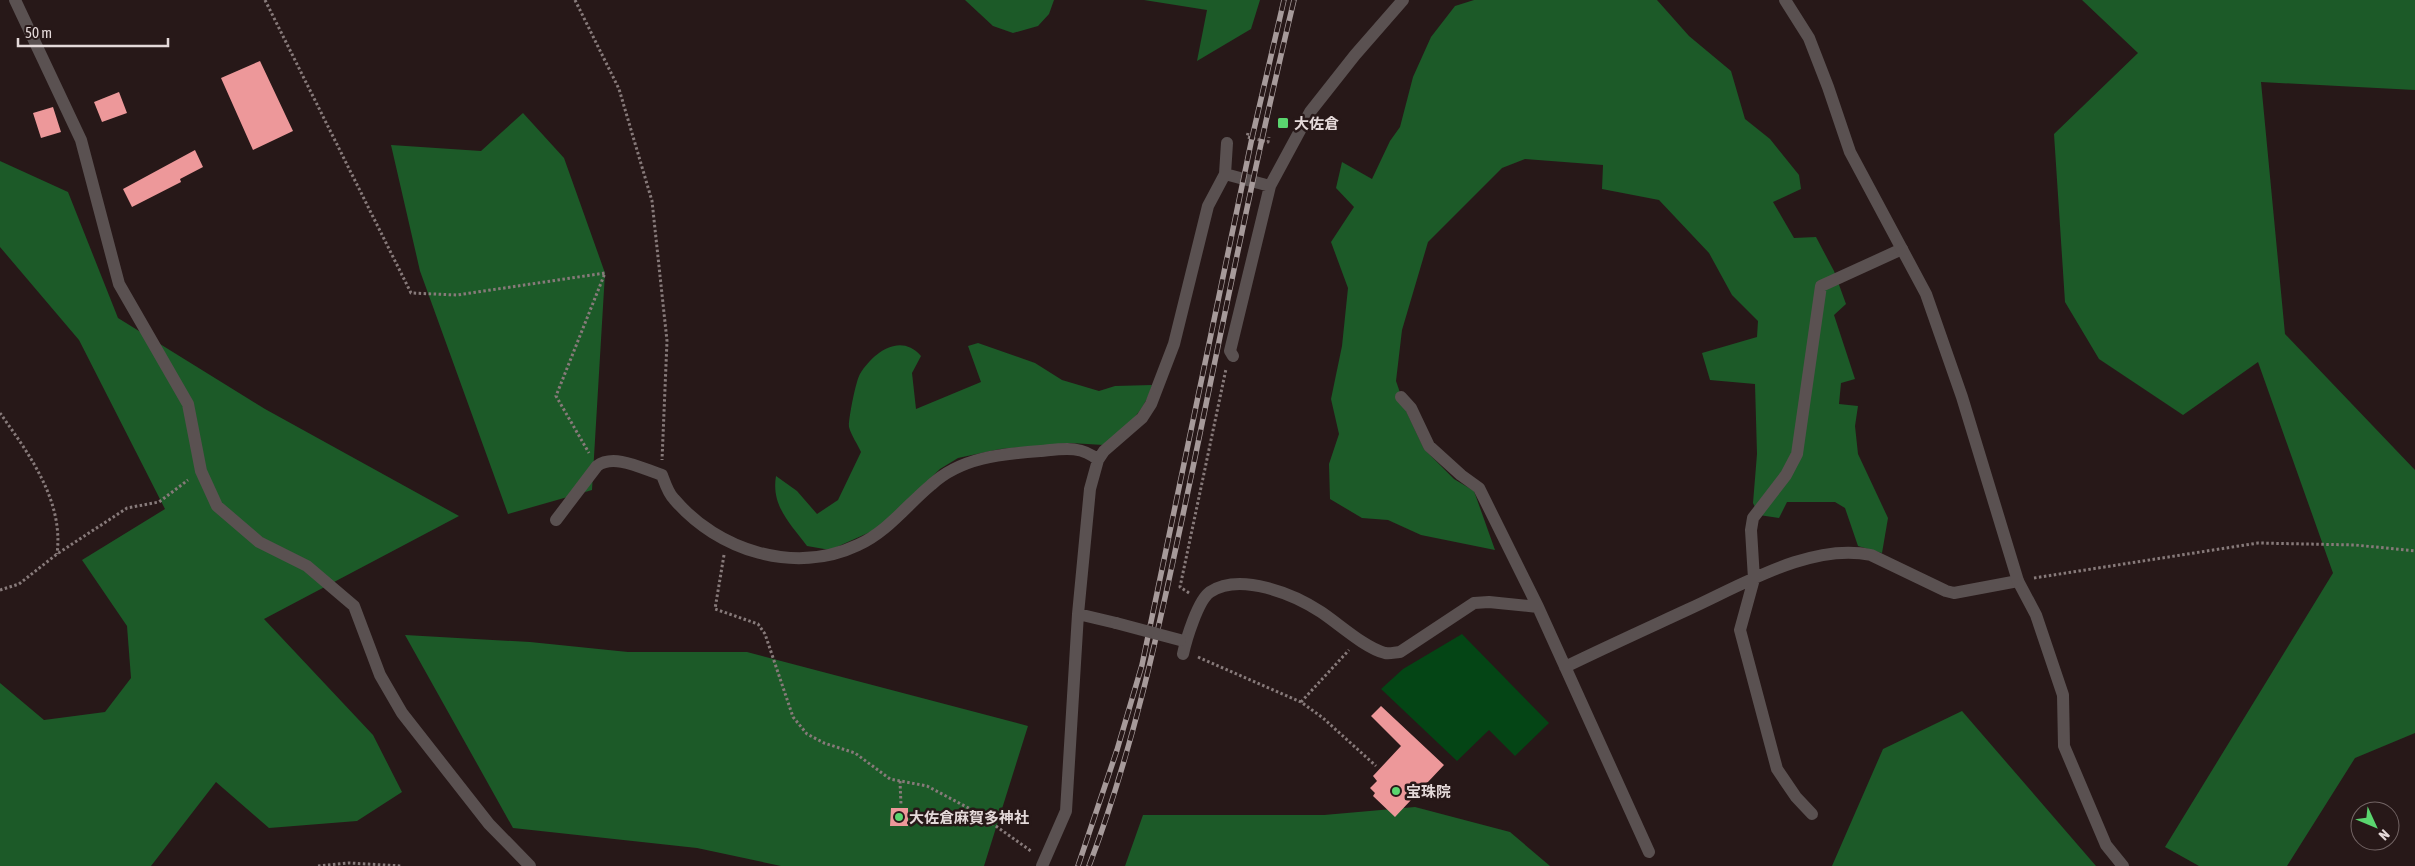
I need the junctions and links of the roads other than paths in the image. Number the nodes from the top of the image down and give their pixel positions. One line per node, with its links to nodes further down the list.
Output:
1 (15, 0): 20 (street)
2 (1403, 0): 6 (street)
3 (1785, 0): 7 (street)
4 (1227, 143): 5 (street)
5 (1225, 174): 6 (street); 10 (street)
6 (1270, 186): 8 (street)
7 (1902, 249): 12 (street); 13 (street)
8 (1232, 353)
9 (1401, 397): 14 (street)
10 (1098, 460): 11 (street); 15 (street)
11 (556, 520)
12 (1754, 579): 13 (street); 16 (street); 17 (street)
13 (2018, 581): 21 (street)
14 (1538, 607): 15 (street, bridge); 16 (street)
15 (1078, 614): 19 (street)
16 (1565, 667): 18 (street)
17 (1812, 814)
18 (1649, 852)
19 (1043, 864)
20 (530, 866)
21 (2123, 866)

